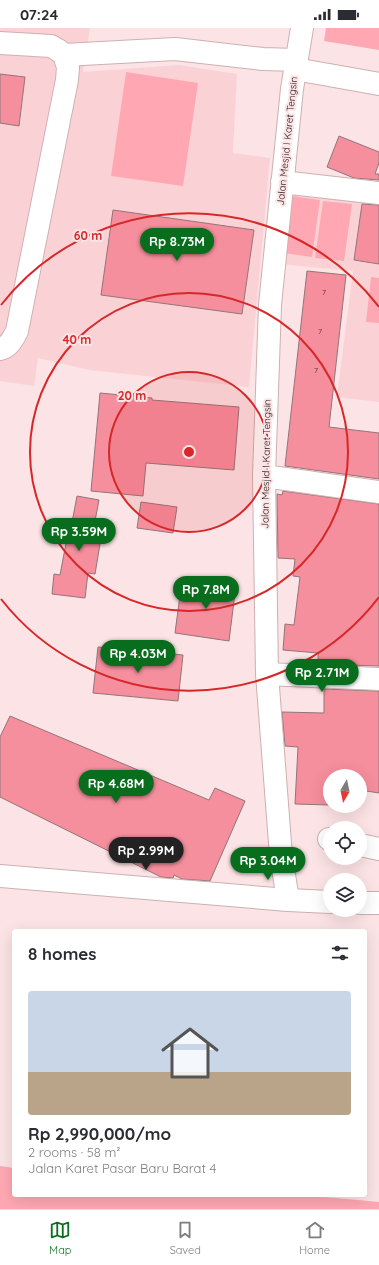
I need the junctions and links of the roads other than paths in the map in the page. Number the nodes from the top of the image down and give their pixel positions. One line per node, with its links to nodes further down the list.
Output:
1 (302, 28): 4 (street, Jalan Mesjid I Karet Tengsin)
2 (0, 43): 3 (street)
3 (64, 55): 4 (street); 8 (street)
4 (296, 64): 5 (street); 6 (street, Jalan Mesjid I Karet Tengsin)
5 (379, 84)
6 (282, 182): 7 (street); 9 (street, Jalan Mesjid I Karet Tengsin)
7 (379, 193)
8 (0, 349)
9 (264, 476): 10 (street); 11 (street, Jalan Mesjid I Karet Tengsin)
10 (379, 492)
11 (267, 674): 12 (street); 16 (street, Jalan Mesjid I Karet Tengsin)
12 (379, 678)
13 (367, 846): 14 (street)
14 (379, 849)
15 (0, 876): 16 (street)
16 (288, 900): 17 (street)
17 (323, 902)
18 (367, 903): 19 (street)
19 (379, 904)

